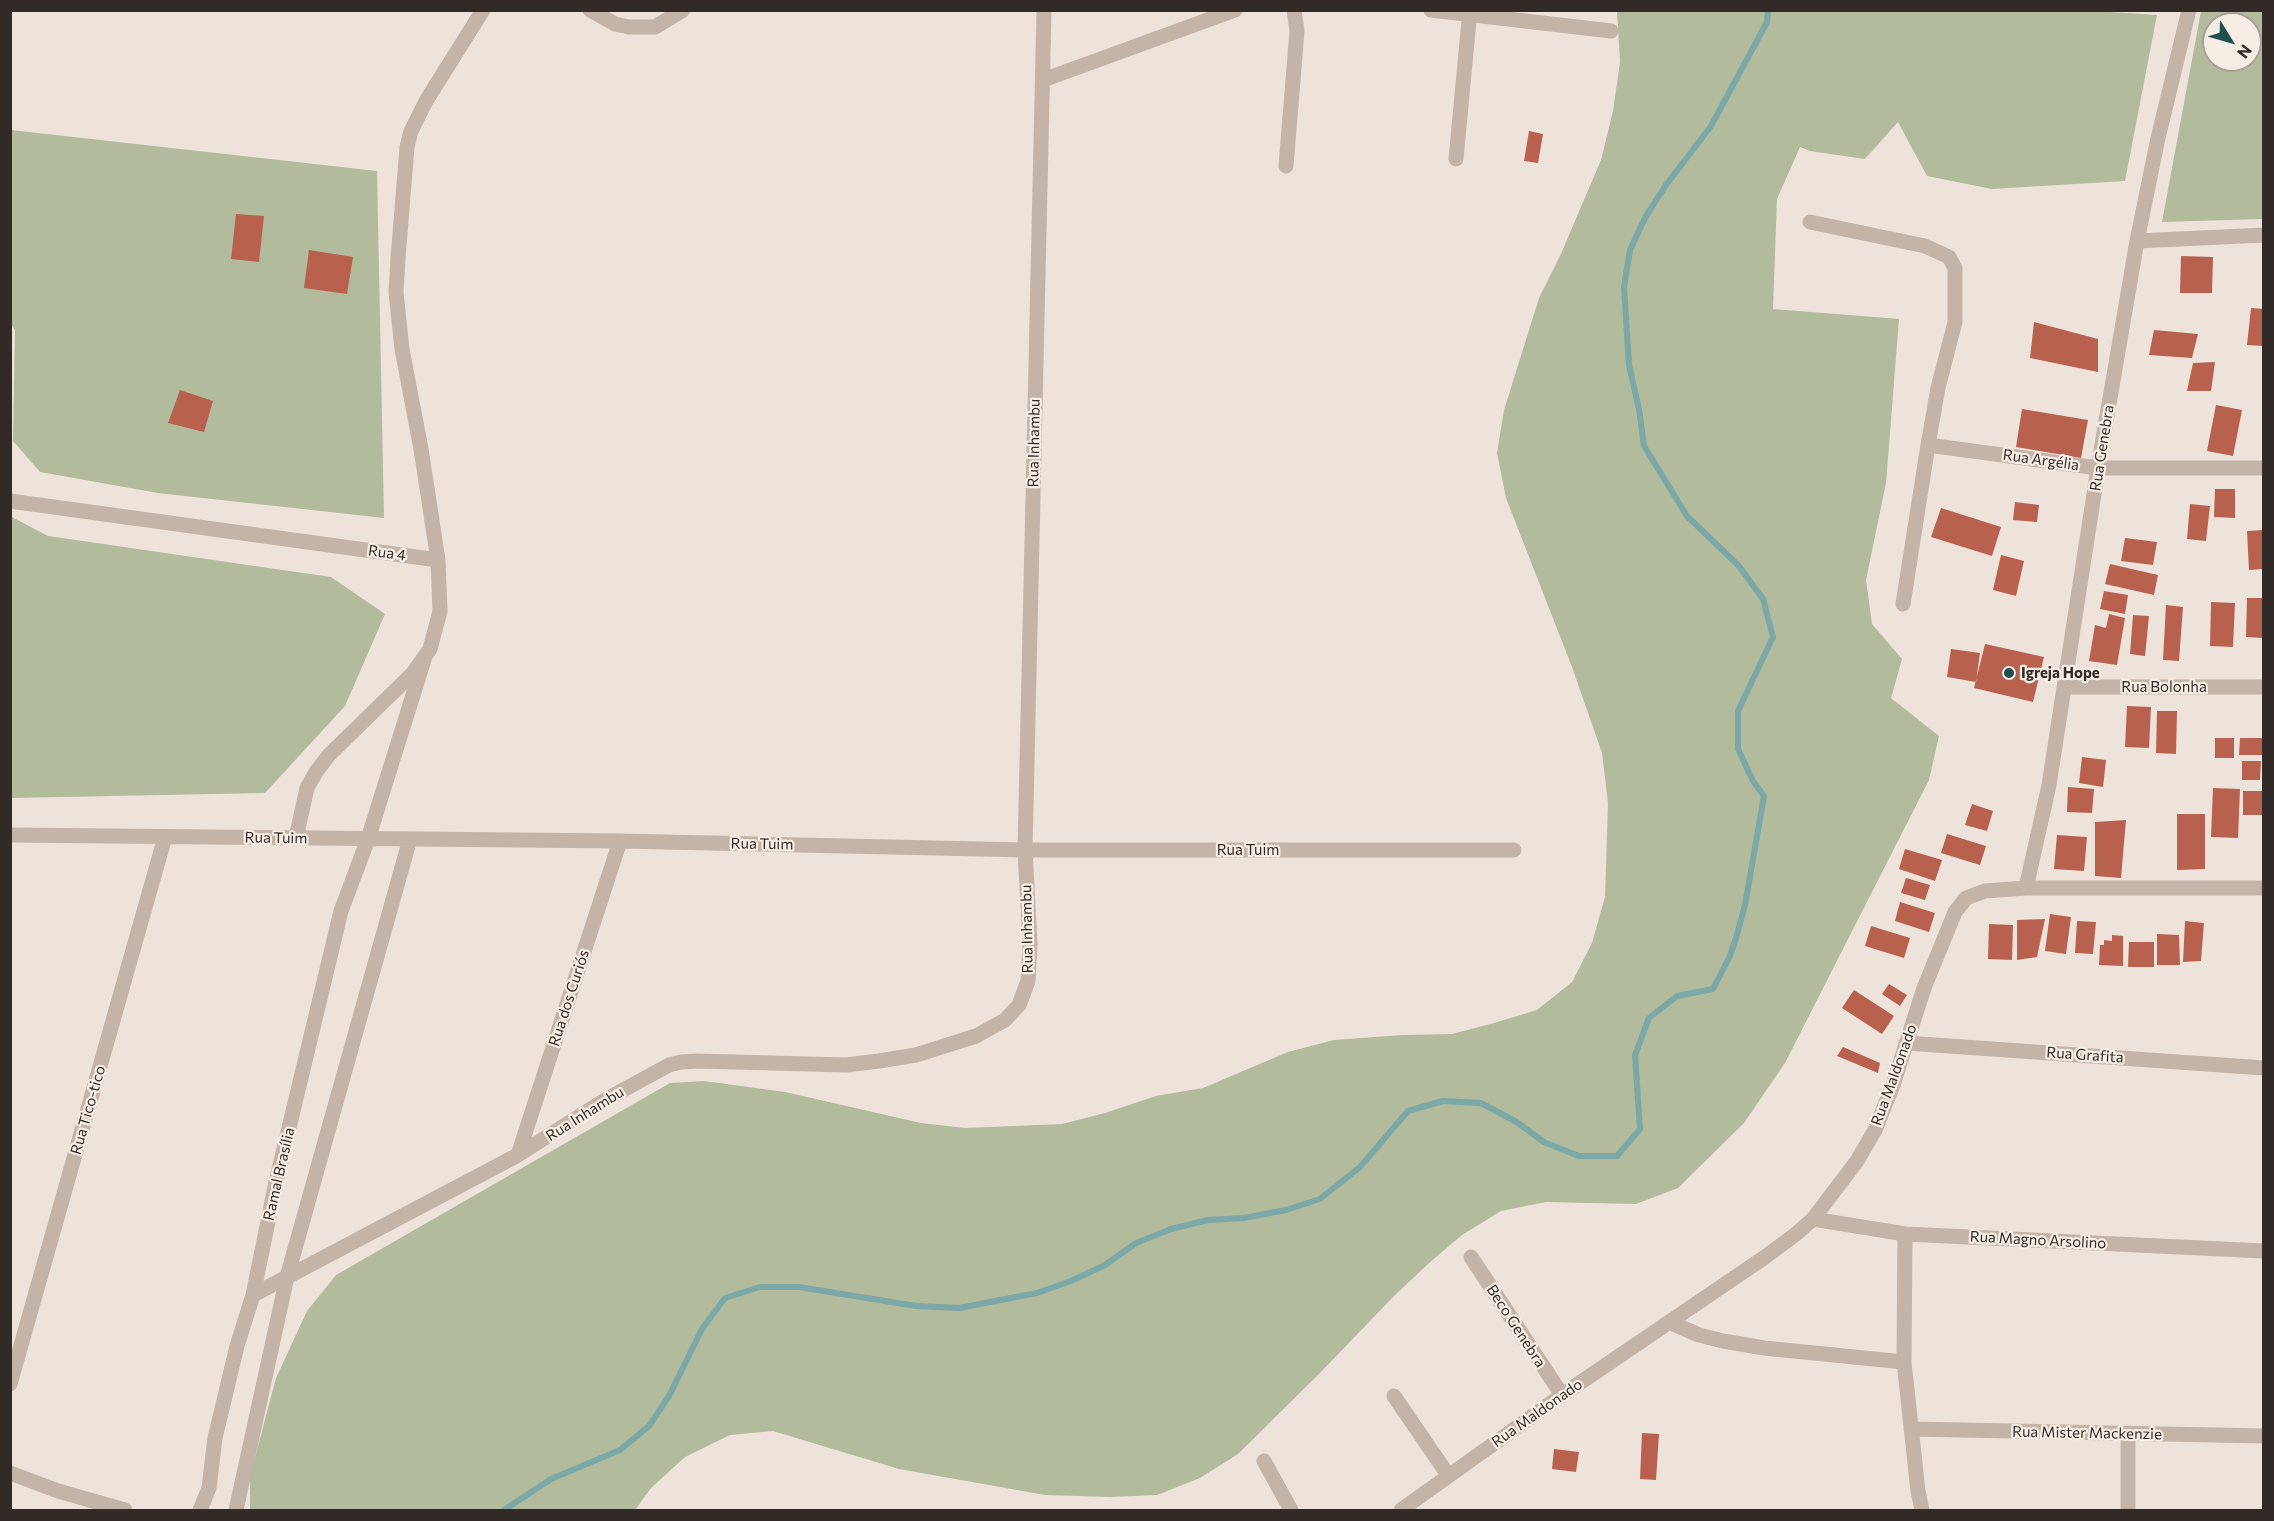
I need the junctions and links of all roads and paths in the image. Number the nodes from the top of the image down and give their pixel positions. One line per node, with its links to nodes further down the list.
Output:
1 (483, 10): 21 (street)
2 (590, 10): 3 (street)
3 (683, 10)
4 (1044, 10): 11 (street, Rua Inhambu)
5 (1235, 10): 11 (street)
6 (1294, 10): 13 (street)
7 (1431, 10): 9 (street)
8 (2189, 10): 16 (street, Rua Genebra)
9 (1470, 13): 10 (street); 12 (street)
10 (1611, 31)
11 (1043, 80): 32 (street, Rua Inhambu)
12 (1456, 159)
13 (1286, 166)
14 (1810, 222): 17 (street)
15 (2264, 235): 16 (street)
16 (2137, 241): 18 (street, Rua Genebra)
17 (1928, 444): 18 (street, Rua Argélia); 22 (street)
18 (2098, 468): 19 (street, Rua Argélia); 24 (street, Rua Genebra)
19 (2264, 468)
20 (10, 501): 21 (street, Rua 4)
21 (438, 560): 23 (street)
22 (1903, 604)
23 (424, 660): 28 (street); 29 (street, Ramal Brasília)
24 (2065, 687): 25 (street, Rua Bolonha); 34 (street, Rua Genebra)
25 (2264, 687)
26 (10, 835): 27 (street, Rua Tuim)
27 (165, 837): 28 (street, Rua Tuim); 47 (street, Rua Tico-tico)
28 (296, 838): 29 (street, Rua Tuim)
29 (368, 839): 30 (street, Rua Tuim); 44 (street, Ramal Brasília)
30 (410, 839): 31 (street, Rua Tuim); 43 (street)
31 (621, 842): 32 (street, Rua Tuim); 38 (street, Rua dos Curiós)
32 (1025, 850): 33 (street, Rua Tuim); 38 (street, Rua Inhambu)
33 (1514, 850)
34 (2026, 888): 35 (street, Rua Maldonado); 36 (street, Rua Maldonado)
35 (2264, 888)
36 (1906, 1042): 37 (street, Rua Grafita); 39 (street, Rua Maldonado)
37 (2264, 1068)
38 (518, 1155): 43 (street, Rua Inhambu)
39 (1813, 1219): 40 (street, Rua Magno Arsolino); 45 (street, Rua Maldonado)
40 (1905, 1234): 41 (street, Rua Magno Arsolino); 46 (street)
41 (2264, 1251)
42 (1471, 1257): 48 (street, Beco Genebra)
43 (287, 1277): 44 (street, Rua Inhambu); 58 (street)
44 (253, 1295): 57 (street, Ramal Brasília)
45 (1669, 1322): 46 (street); 48 (street, Rua Maldonado)
46 (1904, 1362): 50 (street)
47 (10, 1384)
48 (1562, 1395): 55 (street, Rua Maldonado)
49 (1394, 1396): 55 (street)
50 (1911, 1429): 51 (street, Rua Mister Mackenzie); 61 (street)
51 (2128, 1434): 52 (street, Rua Mister Mackenzie); 62 (street)
52 (2264, 1436)
53 (1264, 1461): 59 (street)
54 (10, 1473): 56 (street)
55 (1448, 1475): 60 (street, Rua Maldonado)
56 (125, 1510)
57 (200, 1510)
58 (236, 1510)
59 (1291, 1510)
60 (1401, 1510)
61 (1922, 1510)
62 (2128, 1510)

